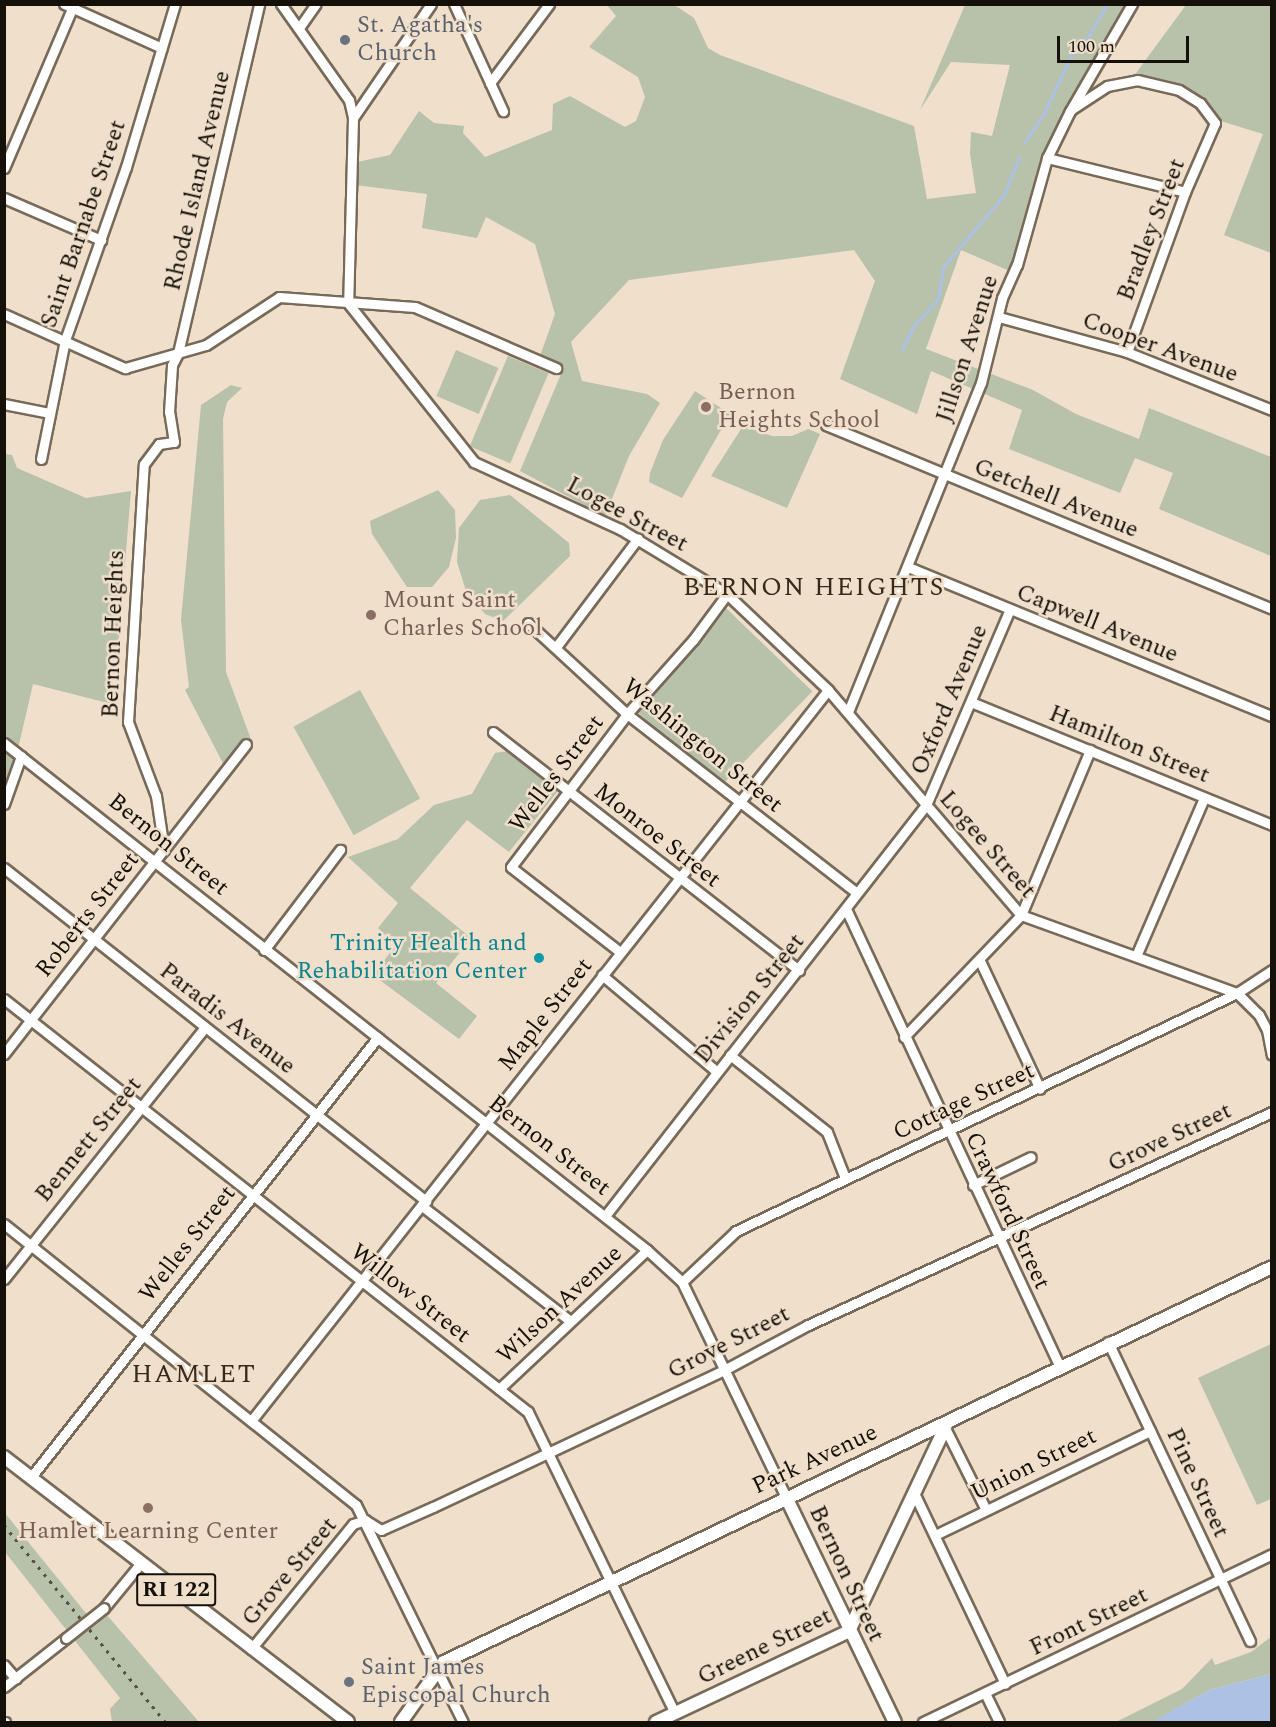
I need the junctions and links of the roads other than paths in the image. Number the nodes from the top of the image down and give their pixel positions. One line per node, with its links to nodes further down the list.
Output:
1 (175, 4): 11 (street, Saint Barnabe Street)
2 (259, 4): 26 (street, Rhode Island Avenue)
3 (281, 4): 10 (street)
4 (316, 4): 10 (street)
5 (431, 4): 15 (street)
6 (454, 4): 12 (street)
7 (549, 4): 12 (street)
8 (1132, 4): 14 (street, Jillson Avenue)
9 (70, 6): 11 (street); 17 (street)
10 (299, 28): 15 (street)
11 (162, 48): 20 (street, Saint Barnabe Street)
12 (490, 83): 13 (street)
13 (503, 111)
14 (1070, 111): 16 (street, Jillson Avenue); 18 (street, Bradley Street)
15 (353, 118): 21 (street)
16 (1047, 158): 18 (street); 23 (street, Jillson Avenue)
17 (4, 168)
18 (1185, 192): 25 (street, Bradley Street)
19 (4, 198): 20 (street)
20 (101, 240): 24 (street, Saint Barnabe Street)
21 (348, 303): 26 (street); 27 (street); 35 (street, Logee Street)
22 (4, 314): 24 (street)
23 (999, 317): 25 (street, Cooper Avenue); 34 (street, Jillson Avenue)
24 (65, 340): 26 (street); 30 (street, Saint Barnabe Street)
25 (1127, 352): 29 (street, Cooper Avenue)
26 (178, 353): 32 (street, Rhode Island Avenue)
27 (556, 368)
28 (4, 404): 30 (street)
29 (1272, 410)
30 (50, 413): 33 (street, Saint Barnabe Street)
31 (826, 425): 34 (street, Getchell Avenue)
32 (149, 453): 58 (street, Bernon Heights)
33 (40, 459)
34 (944, 475): 36 (street, Jillson Avenue); 39 (street, Getchell Avenue)
35 (638, 538): 37 (street, Logee Street); 41 (street)
36 (908, 567): 38 (street, Capwell Avenue); 44 (street, Jillson Avenue)
37 (726, 594): 42 (street, Logee Street); 45 (street, Welles Street)
38 (1010, 609): 43 (street, Oxford Avenue); 46 (street, Capwell Avenue)
39 (1272, 609)
40 (528, 623): 41 (street, Washington Street)
41 (556, 647): 45 (street, Washington Street)
42 (828, 690): 44 (street, Logee Street); 54 (street, Maple Street)
43 (971, 702): 50 (street, Hamilton Street); 56 (street, Oxford Avenue)
44 (848, 712): 56 (street, Logee Street)
45 (627, 714): 52 (street, Welles Street); 54 (street, Washington Street)
46 (1272, 716)
47 (493, 732): 52 (street, Monroe Street)
48 (4, 743): 51 (street, Bernon Street)
49 (246, 744): 58 (street, Roberts Street)
50 (1090, 750): 53 (street, Hamilton Street); 65 (street)
51 (21, 756): 55 (street); 60 (street, Bernon Street)
52 (568, 792): 62 (street, Monroe Street); 68 (street, Welles Street)
53 (1204, 798): 57 (street, Hamilton Street); 69 (street)
54 (738, 802): 62 (street, Maple Street); 63 (street, Washington Street)
55 (4, 804)
56 (926, 805): 63 (street, Division Street); 65 (street, Logee Street)
57 (1272, 825)
58 (164, 849): 60 (street, Roberts Street)
59 (340, 849): 67 (street)
60 (155, 861): 66 (street, Roberts Street); 67 (street, Bernon Street)
61 (4, 868): 66 (street, Paradis Avenue)
62 (679, 878): 68 (street, Maple Street); 71 (street, Monroe Street)
63 (857, 893): 64 (street, Division Street)
64 (846, 909): 71 (street, Division Street); 79 (street, Crawford Street)
65 (1021, 915): 69 (street, Logee Street); 70 (street)
66 (93, 939): 76 (street, Roberts Street); 77 (street, Paradis Avenue)
67 (264, 950): 78 (street, Bernon Street)
68 (620, 952): 73 (street, Maple Street)
69 (1136, 956): 74 (street, Logee Street)
70 (980, 961): 79 (street); 84 (street)
71 (799, 970): 81 (street, Division Street)
72 (1272, 970): 74 (street, Cottage Street)
73 (602, 975): 83 (street); 88 (street, Maple Street)
74 (1237, 993): 82 (street, Logee Street); 84 (street, Cottage Street)
75 (4, 999): 76 (street, Willow Street)
76 (31, 1020): 80 (street, Roberts Street); 85 (street, Willow Street)
77 (205, 1027): 85 (street, Bennett Street); 87 (street, Paradis Avenue)
78 (378, 1037): 87 (street, Welles Street); 88 (street, Bernon Street)
79 (904, 1037): 89 (street, Crawford Street)
80 (4, 1054)
81 (730, 1055): 83 (street, Division Street); 91 (street)
82 (1272, 1055)
83 (717, 1072): 95 (street, Division Street)
84 (1040, 1089): 89 (street, Cottage Street)
85 (141, 1106): 93 (street, Willow Street); 98 (street, Bennett Street)
86 (1272, 1112): 97 (street, Grove Street)
87 (315, 1113): 93 (street, Welles Street); 94 (street, Paradis Avenue)
88 (486, 1122): 94 (street, Maple Street); 95 (street, Bernon Street)
89 (948, 1131): 91 (street, Cottage Street); 92 (street, Crawford Street)
90 (1031, 1157): 92 (street)
91 (845, 1178): 103 (street, Cottage Street)
92 (973, 1185): 97 (street, Crawford Street)
93 (252, 1194): 102 (street, Willow Street); 105 (street, Welles Street)
94 (424, 1203): 102 (street, Maple Street); 104 (street, Paradis Avenue)
95 (605, 1216): 99 (street, Bernon Street)
96 (4, 1224): 98 (street)
97 (999, 1240): 107 (street, Crawford Street); 108 (street, Grove Street)
98 (31, 1245): 101 (street, Bennett Street); 105 (street)
99 (647, 1250): 103 (street, Bernon Street); 104 (street, Wilson Avenue)
100 (1272, 1267): 106 (main road, Park Avenue)
101 (4, 1279)
102 (363, 1280): 109 (street, Willow Street); 110 (street, Maple Street)
103 (682, 1282): 108 (street, Bernon Street)
104 (570, 1321): 109 (street, Wilson Avenue)
105 (141, 1335): 110 (street); 115 (street, Welles Street)
106 (1108, 1342): 107 (main road, Park Avenue); 112 (street, Pine Street)
107 (1059, 1365): 111 (main road, Park Avenue)
108 (724, 1370): 113 (street, Grove Street); 117 (street, Bernon Street)
109 (499, 1389): 113 (street, Willow Street)
110 (251, 1421): 119 (street)
111 (944, 1426): 116 (main road, Greene Street); 117 (main road, Park Avenue); 118 (street)
112 (1150, 1431): 118 (street, Union Street); 124 (street, Pine Street)
113 (549, 1451): 119 (street, Grove Street); 123 (street, Willow Street)
114 (4, 1457): 115 (main road, RI 122)
115 (31, 1477): 122 (main road, RI 122)
116 (915, 1495): 120 (street); 125 (main road, Greene Street)
117 (786, 1497): 123 (main road, Park Avenue); 125 (main road, Bernon Street)
118 (986, 1510): 120 (street, Union Street)
119 (365, 1520): 127 (street, Grove Street); 129 (street)
120 (935, 1534): 131 (street)
121 (1272, 1554): 124 (street, Front Street)
122 (141, 1563): 127 (main road, RI 122); 130 (street, bridge)
123 (612, 1580): 129 (main road, Park Avenue); 134 (street, Willow Street)
124 (1221, 1580): 126 (street, Pine Street); 131 (street, Front Street)
125 (849, 1631): 134 (main road, Greene Street); 139 (main road, Bernon Street)
126 (1250, 1641)
127 (251, 1649): 135 (main road, RI 122)
128 (4, 1665): 130 (street)
129 (438, 1672): 136 (main road, Park Avenue); 137 (street)
130 (16, 1679): 132 (street)
131 (1005, 1683): 133 (street, Front Street)
132 (4, 1687)
133 (985, 1693): 140 (street, Front Street); 141 (street)
134 (675, 1713): 138 (main road, Greene Street)
135 (348, 1722)
136 (401, 1722)
137 (463, 1722)
138 (656, 1722)
139 (895, 1722)
140 (923, 1722)
141 (999, 1722)

